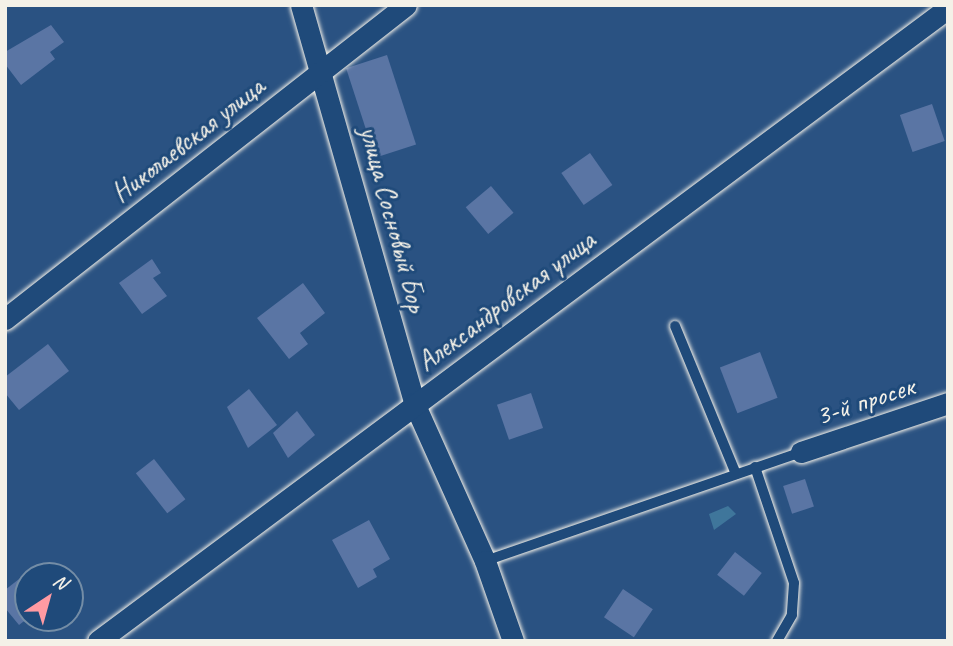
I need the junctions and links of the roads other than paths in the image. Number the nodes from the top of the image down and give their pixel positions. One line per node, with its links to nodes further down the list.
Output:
1 (301, 5): 4 (street, улица Сосновый Бор)
2 (406, 5): 4 (street, Николаевская улица)
3 (948, 8): 7 (street, Александровская улица)
4 (324, 69): 5 (street, Николаевская улица); 7 (street, улица Сосновый Бор)
5 (5, 318)
6 (675, 326): 11 (lane)
7 (414, 403): 12 (street, улица Сосновый Бор); 13 (street, Александровская улица)
8 (948, 403): 9 (street, 3-й просек)
9 (801, 452): 10 (lane)
10 (755, 467): 11 (lane); 15 (lane)
11 (736, 474): 12 (lane)
12 (485, 561): 14 (street, улица Сосновый Бор)
13 (98, 641)
14 (513, 641)
15 (777, 641)

